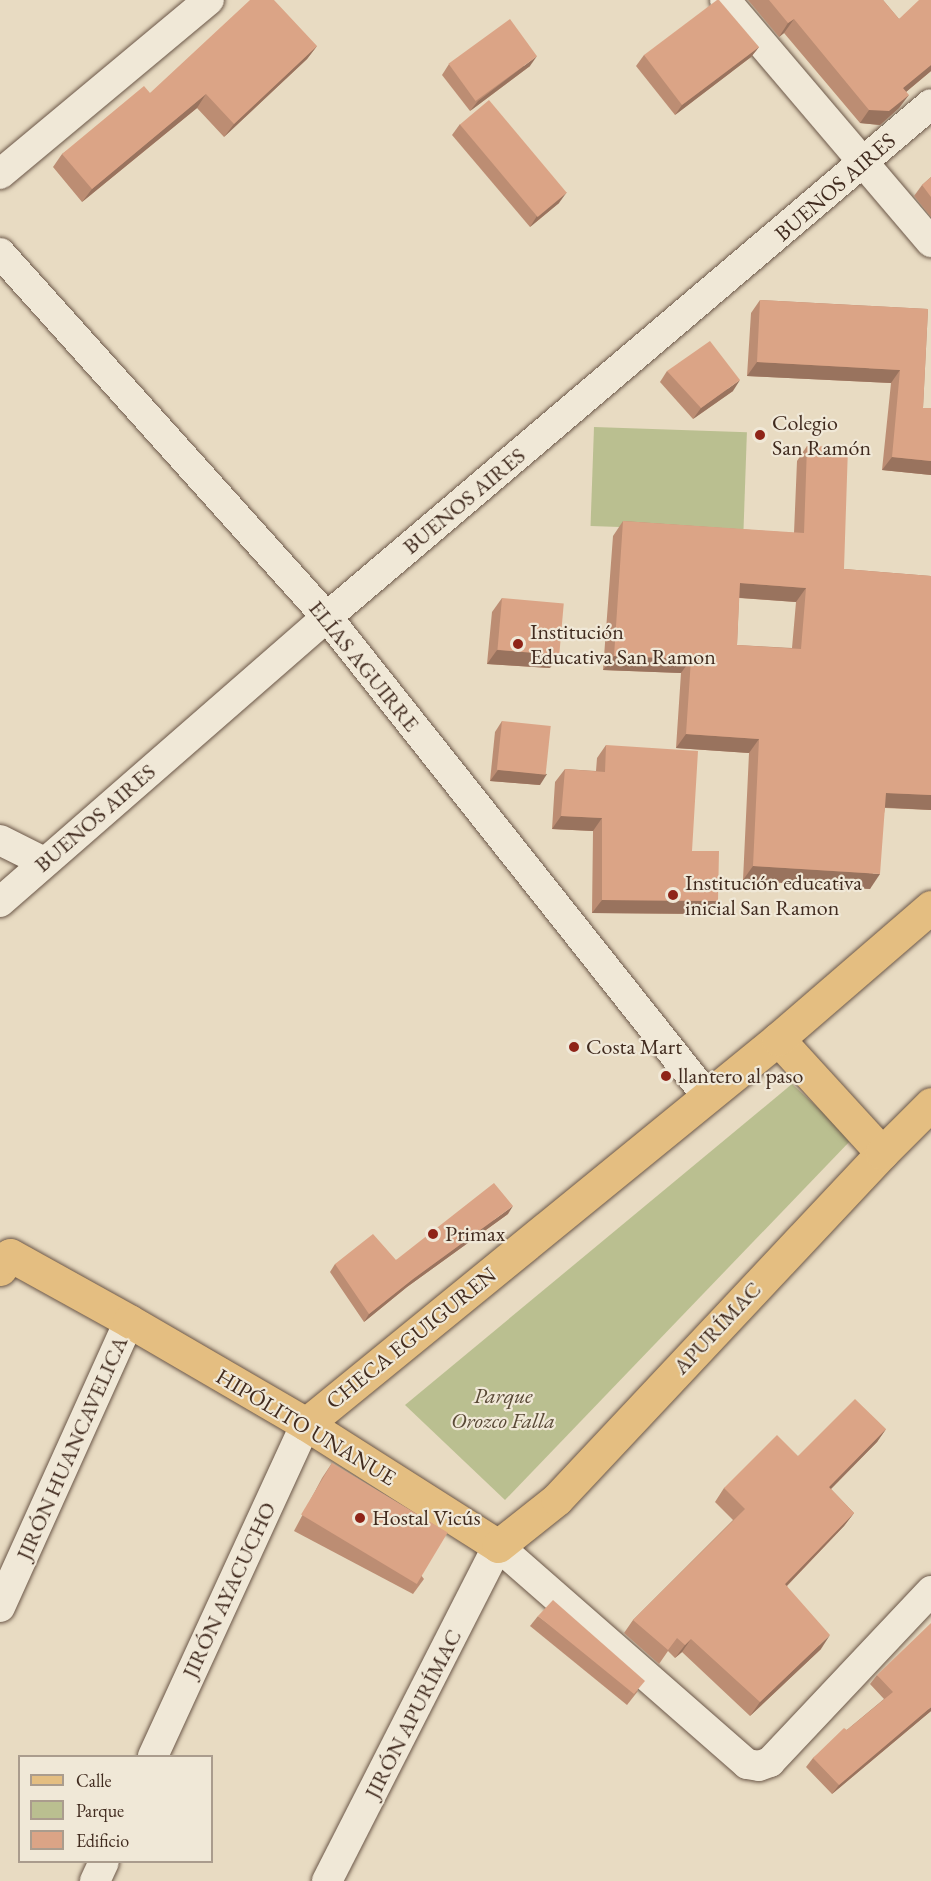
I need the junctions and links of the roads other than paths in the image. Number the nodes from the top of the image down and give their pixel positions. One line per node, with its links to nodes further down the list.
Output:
1 (209, 0): 5 (street)
2 (725, 0): 4 (street)
3 (931, 104): 4 (street, BUENOS AIRES)
4 (866, 162): 6 (street); 8 (street, BUENOS AIRES)
5 (0, 174)
6 (931, 242)
7 (0, 253): 8 (street, ELÍAS AGUIRRE)
8 (327, 617): 10 (street, BUENOS AIRES); 14 (street, ELÍAS AGUIRRE)
9 (0, 840): 10 (street)
10 (44, 862): 11 (street, BUENOS AIRES)
11 (0, 902)
12 (931, 907): 13 (main road, CHECA EGUIGUREN)
13 (778, 1039): 14 (main road, CHECA EGUIGUREN); 16 (main road)
14 (707, 1096): 19 (main road, CHECA EGUIGUREN)
15 (931, 1104): 16 (main road, APURÍMAC)
16 (882, 1153): 20 (main road, APURÍMAC)
17 (3, 1258): 18 (main road, HIPÓLITO UNANUE)
18 (129, 1321): 19 (main road, HIPÓLITO UNANUE); 22 (street, JIRÓN HUANCAVELICA)
19 (306, 1424): 20 (main road, HIPÓLITO UNANUE); 23 (street, JIRÓN AYACUCHO)
20 (498, 1546): 21 (street, HIPÓLITO UNANUE); 26 (street, JIRÓN APURÍMAC)
21 (931, 1591)
22 (0, 1607)
23 (153, 1755)
24 (104, 1863): 25 (street)
25 (95, 1881)
26 (327, 1881)

